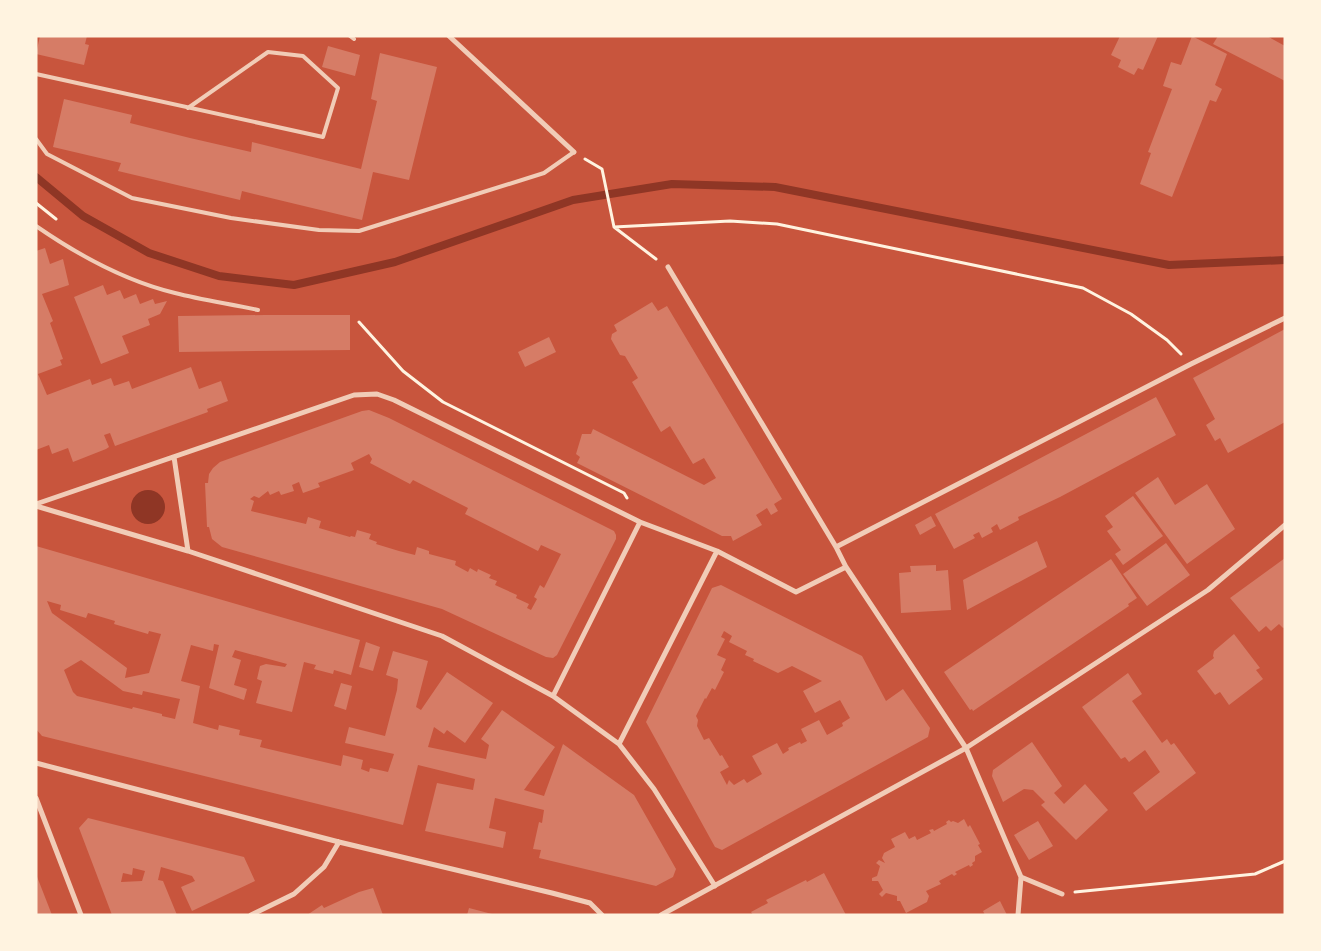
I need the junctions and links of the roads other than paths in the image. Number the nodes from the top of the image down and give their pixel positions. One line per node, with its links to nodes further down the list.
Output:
1 (449, 36): 5 (street)
2 (36, 74): 3 (lane)
3 (188, 108): 3 (lane)
4 (36, 139): 5 (lane)
5 (574, 152)
6 (36, 226): 8 (lane)
7 (668, 267): 14 (street)
8 (258, 310)
9 (1285, 318): 14 (street)
10 (174, 458): 11 (street); 12 (street); 15 (street)
11 (36, 505): 15 (street)
12 (640, 522): 16 (street); 18 (street)
13 (1285, 525): 20 (street)
14 (836, 547): 17 (street)
15 (188, 551): 18 (street)
16 (717, 551): 17 (street); 19 (street)
17 (846, 567): 20 (street)
18 (553, 696): 19 (street)
19 (619, 744): 25 (street)
20 (966, 748): 24 (street); 25 (street)
21 (36, 763): 23 (street)
22 (36, 798): 27 (street)
23 (339, 842): 28 (street); 29 (street)
24 (1021, 877): 26 (street); 31 (street)
25 (715, 886): 30 (street)
26 (1062, 894)
27 (81, 915)
28 (251, 915)
29 (602, 915)
30 (661, 915)
31 (1018, 915)

